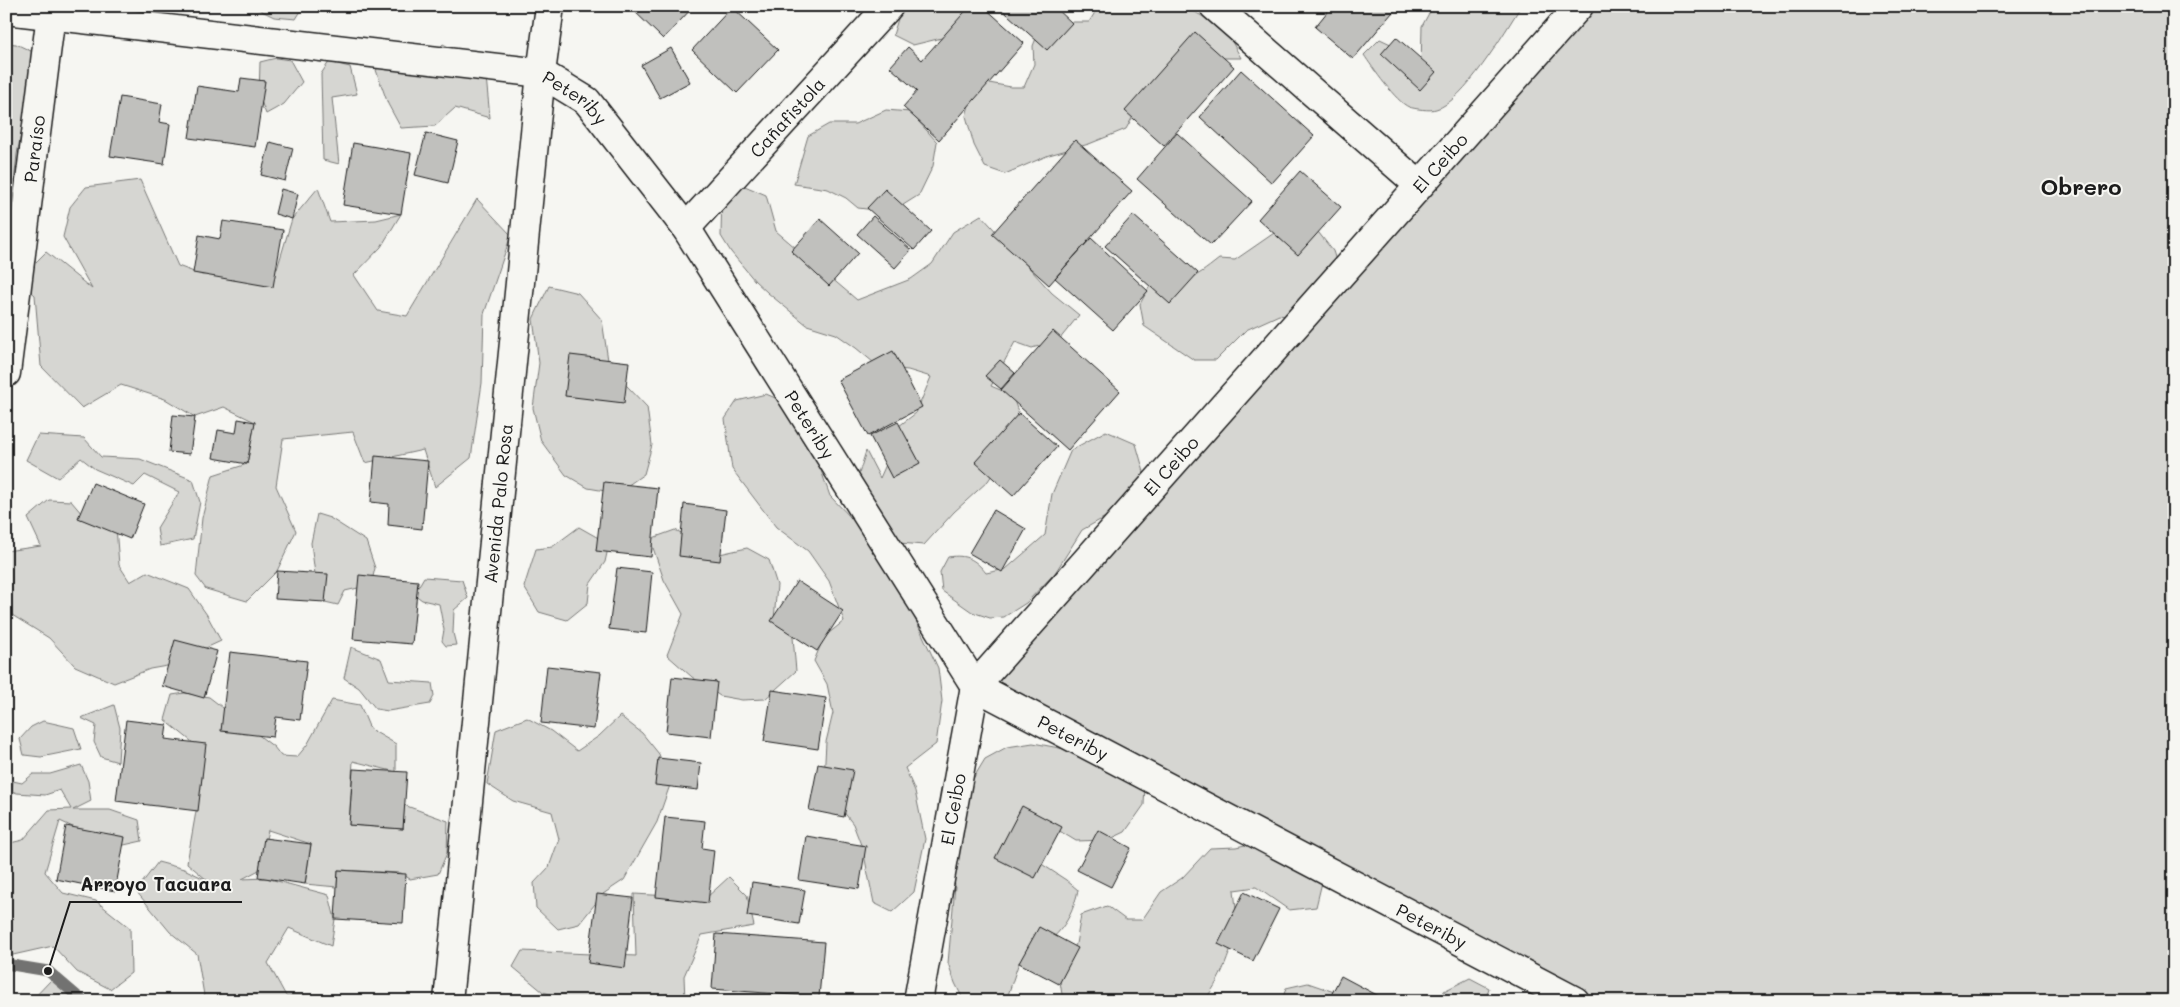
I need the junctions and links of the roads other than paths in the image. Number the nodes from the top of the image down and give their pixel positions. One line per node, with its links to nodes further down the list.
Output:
1 (550, 6): 7 (street, Avenida Palo Rosa)
2 (889, 6): 9 (street, Cañafistola)
3 (1214, 6): 8 (street)
4 (1579, 6): 8 (street, El Ceibo)
5 (6, 10): 6 (street, Peteriby)
6 (51, 14): 7 (street, Peteriby); 10 (street, Paraíso)
7 (541, 73): 9 (street, Peteriby); 12 (street, Avenida Palo Rosa)
8 (1419, 185): 11 (street, El Ceibo)
9 (686, 228): 11 (street, Peteriby)
10 (6, 372)
11 (975, 686): 13 (street, El Ceibo); 14 (street, Peteriby)
12 (448, 1001)
13 (918, 1001)
14 (1575, 1001)

